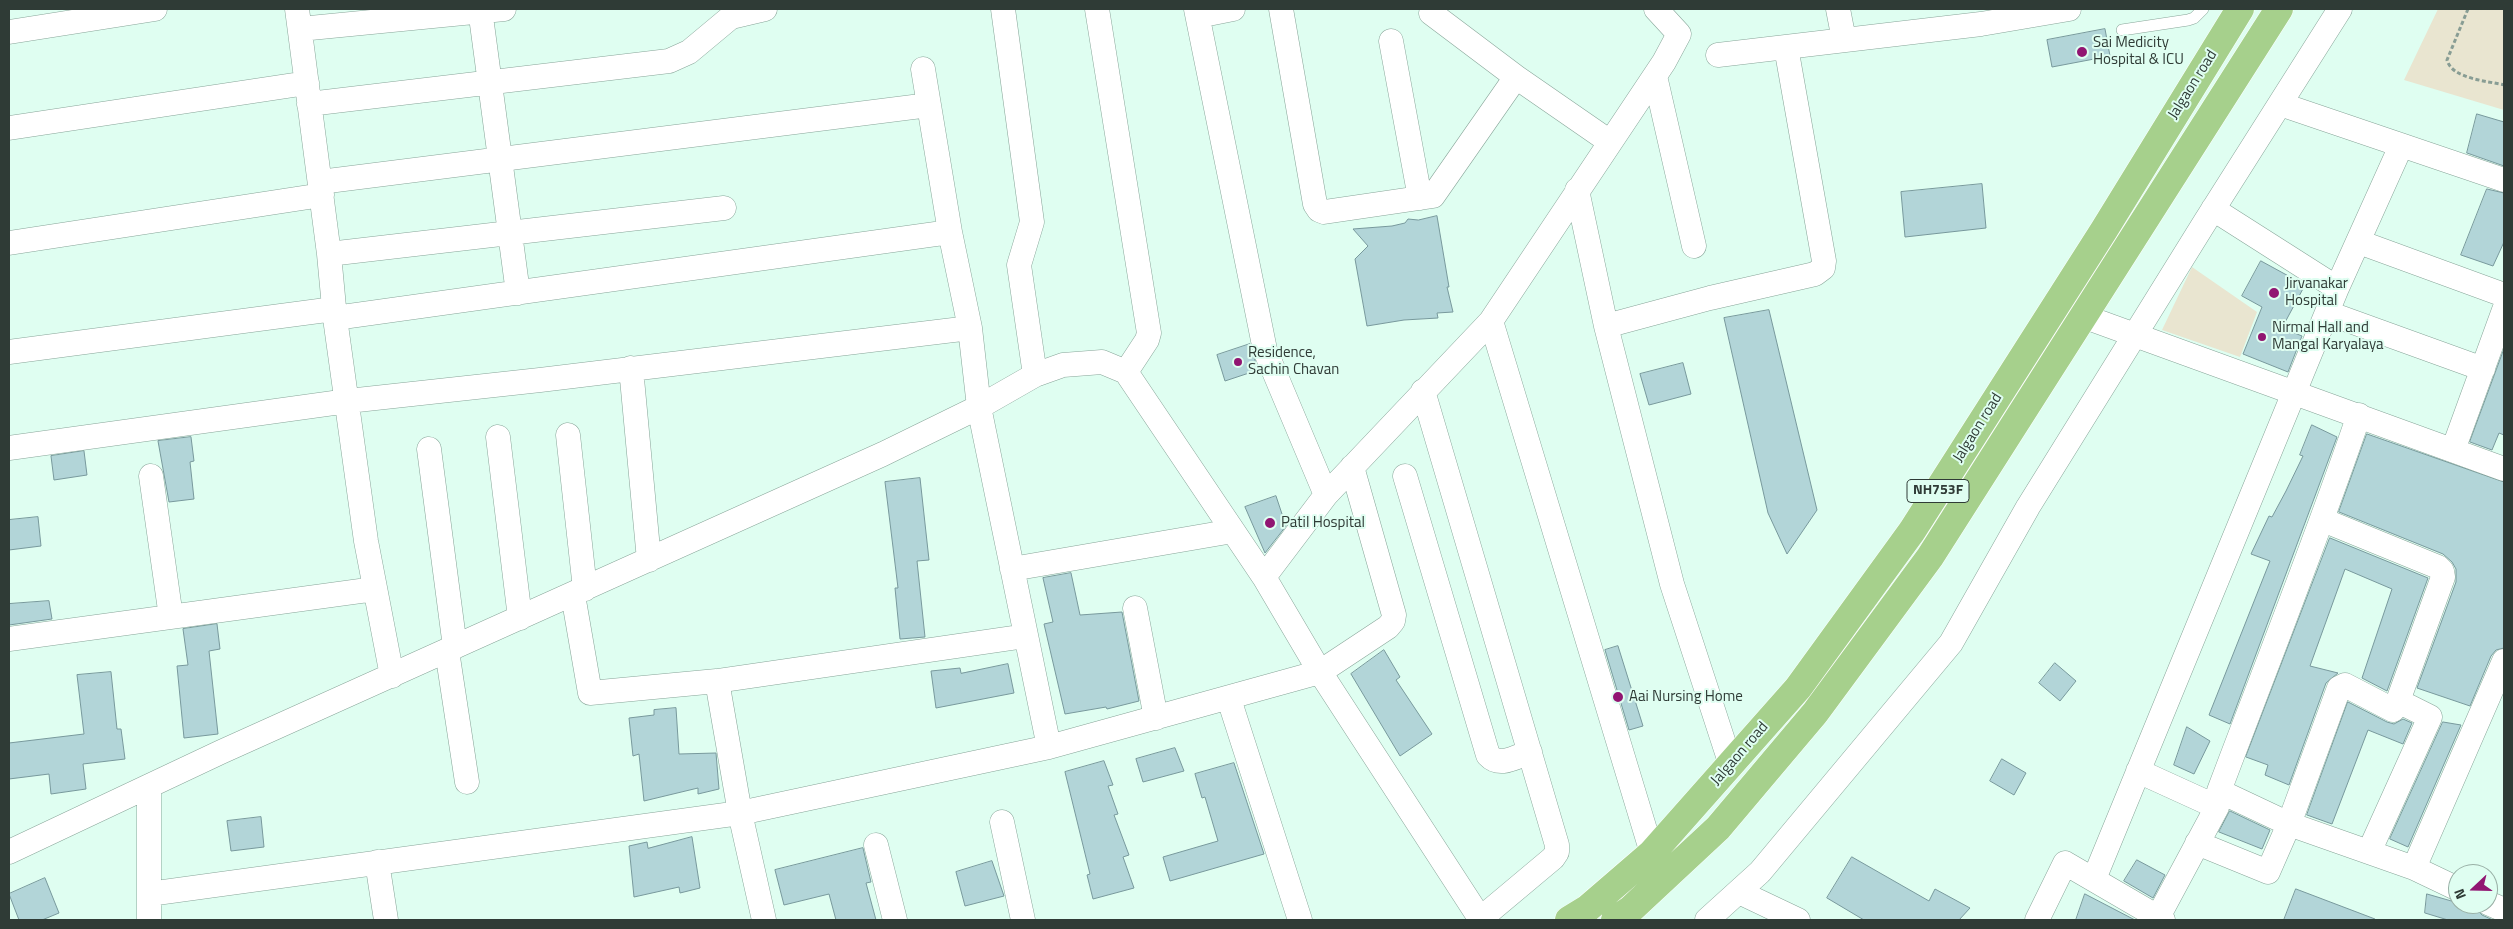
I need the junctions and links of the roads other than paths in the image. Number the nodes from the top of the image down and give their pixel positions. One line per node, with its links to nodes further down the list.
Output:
1 (156, 9): 16 (street)
2 (504, 9): 15 (street)
3 (765, 9): 30 (street)
4 (1003, 9): 66 (street)
5 (1097, 9): 65 (street)
6 (1233, 9): 17 (street)
7 (1282, 9): 41 (street)
8 (1656, 9): 28 (street)
9 (1838, 9): 23 (street)
10 (2070, 9): 19 (street)
11 (2204, 9): 21 (lane)
12 (2240, 9): 53 (highway, Jalgaon road / NH753F)
13 (2279, 9): 57 (highway, Jalgaon road / NH753F)
14 (2340, 9): 33 (street)
15 (480, 10): 20 (street); 30 (street)
16 (114, 12): 22 (street)
17 (1197, 12): 81 (street)
18 (1431, 13): 29 (street)
19 (1986, 16): 23 (street)
20 (299, 19): 31 (street)
21 (2122, 30)
22 (9, 32)
23 (1844, 40): 25 (street)
24 (1391, 41): 41 (street)
25 (1786, 48): 26 (street); 59 (street)
26 (1718, 55)
27 (923, 69): 32 (street)
28 (1655, 76): 35 (street); 48 (street)
29 (1516, 77): 35 (street); 41 (street)
30 (491, 84): 31 (street); 37 (street)
31 (308, 94): 34 (street); 39 (street)
32 (929, 104): 37 (street); 44 (street)
33 (2280, 104): 36 (street); 43 (street)
34 (9, 128)
35 (1610, 142): 40 (street)
36 (2401, 146): 38 (street); 46 (street)
37 (501, 158): 39 (street); 45 (street)
38 (2504, 180)
39 (321, 189): 47 (street); 49 (street)
40 (1577, 190): 58 (street); 59 (street)
41 (1420, 198)
42 (724, 208): 45 (street)
43 (2213, 209): 50 (street); 61 (street)
44 (950, 232): 51 (street); 60 (street)
45 (510, 233): 49 (street); 51 (street)
46 (2359, 242): 50 (street); 52 (street)
47 (9, 244)
48 (1694, 246)
49 (330, 254): 56 (street)
50 (2337, 288): 55 (street)
51 (518, 293): 56 (street)
52 (2504, 295)
53 (2055, 306): 57 (street); 104 (highway, Jalgaon road / NH753F)
54 (2504, 310): 64 (street)
55 (2328, 313): 64 (street); 68 (street)
56 (335, 314): 62 (street); 69 (street)
57 (2083, 316): 61 (street); 132 (highway, Jalgaon road / NH753F)
58 (1491, 321): 67 (street); 116 (street)
59 (1606, 326): 104 (street)
60 (970, 328): 63 (street); 70 (street)
61 (2134, 336): 68 (street); 121 (street)
62 (9, 352)
63 (631, 368): 69 (street); 84 (street)
64 (2482, 369): 76 (street)
65 (1126, 372): 66 (street); 83 (street)
66 (1035, 375): 70 (street)
67 (1423, 391): 77 (street); 103 (street)
68 (2293, 393): 71 (street); 105 (street)
69 (348, 400): 74 (street); 87 (street)
70 (978, 407): 84 (street); 85 (street)
71 (2359, 415): 76 (street); 82 (street)
72 (568, 435): 88 (street)
73 (498, 437): 91 (street)
74 (9, 448)
75 (429, 449): 94 (street)
76 (2453, 450): 78 (street)
77 (1352, 467): 81 (street); 96 (street)
78 (2504, 469)
79 (151, 476): 90 (street)
80 (1405, 476): 103 (street)
81 (1326, 495): 86 (street)
82 (2323, 520): 100 (street); 108 (street)
83 (1233, 530): 85 (street); 86 (street)
84 (649, 560): 88 (street)
85 (1012, 569): 92 (street)
86 (1264, 577): 96 (street)
87 (375, 589): 90 (street); 97 (street)
88 (579, 592): 91 (street); 98 (street)
89 (1135, 608): 101 (street)
90 (171, 617): 93 (street)
91 (520, 618): 94 (street)
92 (1026, 636): 98 (street); 102 (street)
93 (9, 639)
94 (451, 649): 97 (street); 106 (street)
95 (2504, 660): 118 (street)
96 (1320, 672): 99 (street); 130 (street)
97 (392, 676): 107 (street)
98 (717, 681): 109 (street)
99 (1229, 699): 101 (street); 129 (street)
100 (2398, 701): 111 (street); 115 (street)
101 (1156, 718): 102 (street)
102 (1049, 748): 109 (street)
103 (1530, 752): 130 (street)
104 (1731, 765): 116 (highway, Jalgaon road / NH753F)
105 (2138, 771): 108 (street); 119 (street)
106 (467, 782)
107 (150, 786): 114 (street); 122 (street)
108 (2218, 799): 111 (street); 112 (street)
109 (740, 813): 117 (street); 126 (street)
110 (1002, 822): 128 (street)
111 (2289, 824): 112 (street); 115 (street)
112 (2198, 843): 123 (street)
113 (876, 845): 127 (street)
114 (9, 852)
115 (2369, 852): 118 (street)
116 (1652, 853): 131 (highway, Jalgaon road / NH753F)
117 (377, 862): 122 (street); 125 (street)
118 (2414, 868): 120 (street)
119 (2094, 879): 123 (street); 135 (street)
120 (2448, 884)
121 (1739, 892): 133 (street); 134 (street)
122 (149, 894): 124 (street)
123 (2160, 919)
124 (149, 920)
125 (386, 920)
126 (764, 920)
127 (895, 920)
128 (1023, 920)
129 (1300, 920)
130 (1480, 920)
131 (1569, 920)
132 (1615, 920)
133 (1707, 920)
134 (1798, 920)
135 (2037, 920)

